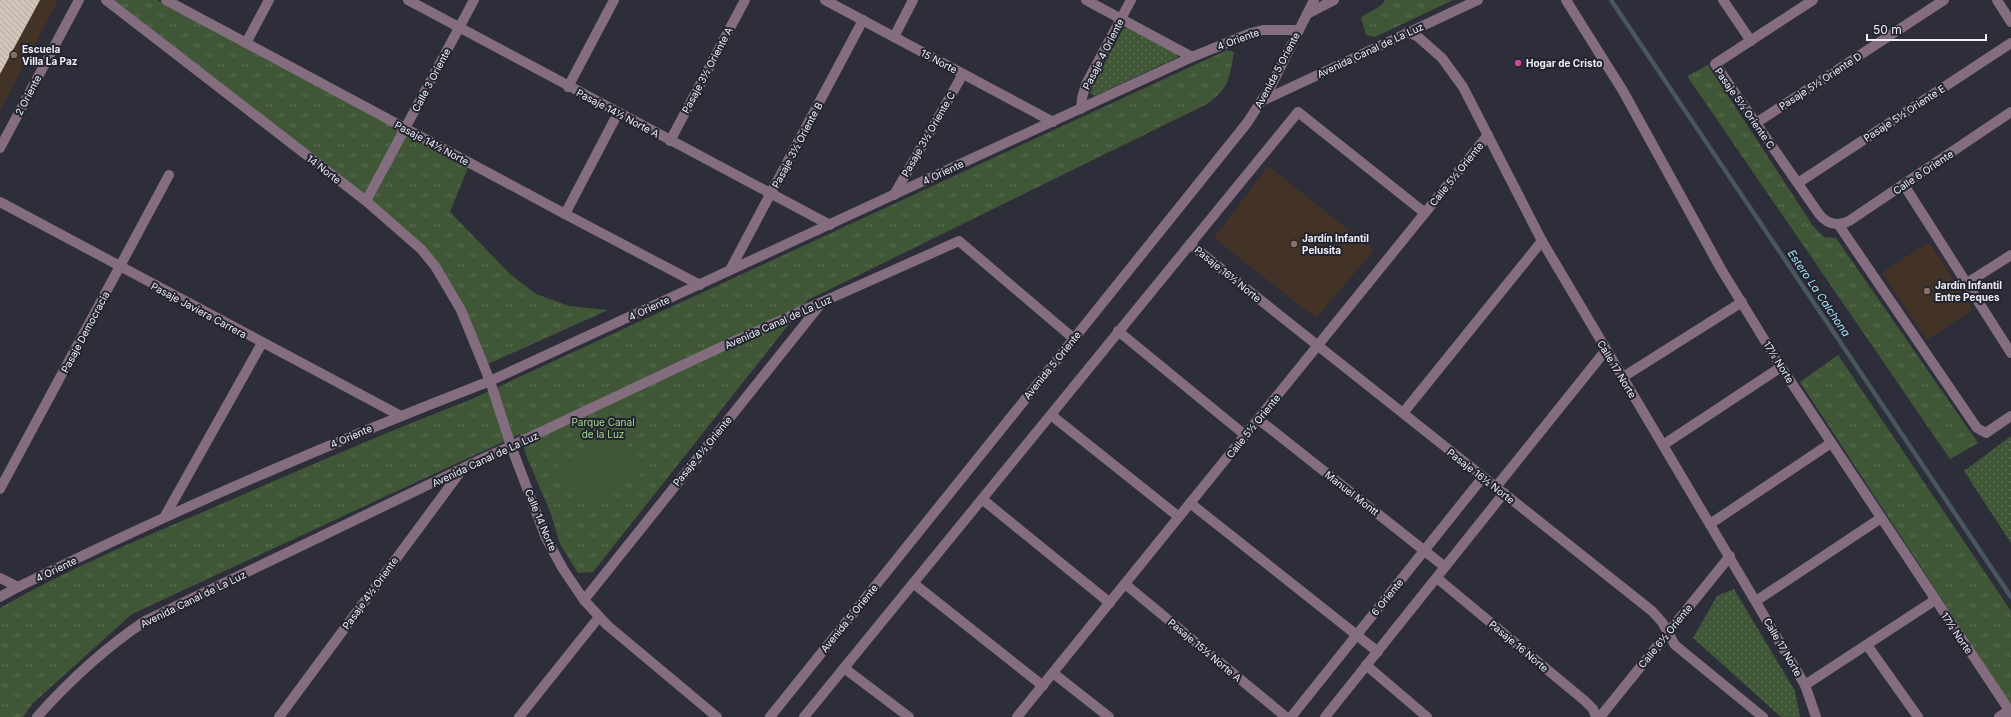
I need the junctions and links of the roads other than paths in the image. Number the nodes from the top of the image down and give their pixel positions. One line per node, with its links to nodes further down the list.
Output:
1 (79, 0): 44 (street, 2 Oriente)
2 (106, 0): 50 (street, 14 Norte)
3 (166, 0): 30 (street, Pasaje 14½ Norte)
4 (269, 0): 30 (street)
5 (408, 0): 25 (street, Pasaje 14½ Norte A)
6 (474, 0): 25 (street, Calle 3 Oriente)
7 (614, 0): 34 (street)
8 (745, 0): 43 (street, Pasaje 3½ Oriente A)
9 (825, 0): 23 (street, 15 Norte)
10 (913, 0): 28 (street)
11 (1086, 0): 22 (street)
12 (1131, 0): 22 (street, Pasaje 4 Oriente)
13 (1314, 0): 21 (street, Avenida 5 Oriente)
14 (1334, 0): 21 (street)
15 (1478, 0): 27 (street, Avenida Canal de La Luz)
16 (1566, 0): 64 (street, 17½ Norte)
17 (1723, 0): 29 (street)
18 (1814, 0): 29 (street, Pasaje 5½ Oriente C)
19 (1944, 0): 40 (street, Pasaje 5½ Oriente D)
20 (1997, 0): 24 (street)
21 (1307, 14): 26 (street, Avenida 5 Oriente)
22 (1121, 19): 32 (street); 36 (street, Pasaje 4 Oriente)
23 (863, 20): 28 (street, 15 Norte); 48 (street, Pasaje 3½ Oriente B)
24 (2011, 22)
25 (459, 28): 34 (street, Pasaje 14½ Norte A); 41 (street, Calle 3 Oriente)
26 (1299, 30): 32 (street, 4 Oriente); 35 (street, Avenida 5 Oriente)
27 (1407, 32): 35 (street, Avenida Canal de La Luz); 42 (street, Calle 17 Norte)
28 (894, 36): 33 (street, 15 Norte)
29 (1751, 41): 40 (street, Pasaje 5½ Oriente C)
30 (246, 43): 41 (street, Pasaje 14½ Norte)
31 (2011, 43): 46 (street, Pasaje 5½ Oriente E)
32 (1192, 57): 36 (street, 4 Oriente)
33 (963, 74): 39 (street, 15 Norte); 49 (street, Pasaje 3½ Oriente C)
34 (568, 87): 38 (street, Pasaje 14½ Norte A)
35 (1262, 101): 66 (street, Avenida 5 Oriente)
36 (1081, 110): 39 (street, 4 Oriente)
37 (2011, 112): 47 (street, Calle 6 Oriente)
38 (618, 113): 43 (street, Pasaje 14½ Norte A); 53 (street)
39 (1053, 122): 49 (street, 4 Oriente)
40 (1756, 123): 46 (street, Pasaje 5½ Oriente C)
41 (405, 128): 50 (street, Calle 3 Oriente); 53 (street, Pasaje 14½ Norte)
42 (1488, 135): 52 (street, Calle 5½ Oriente); 56 (street, Calle 17 Norte)
43 (670, 141): 48 (street, Pasaje 14½ Norte A)
44 (0, 148)
45 (169, 175): 59 (street, Pasaje Democracia)
46 (1798, 183): 54 (street, Pasaje 5½ Oriente C)
47 (1904, 185): 54 (street, Calle 6 Oriente); 62 (street)
48 (771, 195): 55 (street, Pasaje 14½ Norte A); 60 (street, Pasaje 3½ Oriente B)
49 (894, 195): 55 (street, 4 Oriente)
50 (366, 201): 73 (street, 14 Norte)
51 (0, 202): 59 (street, Pasaje Javiera Carrera)
52 (1425, 213): 57 (street); 68 (street, Calle 5½ Oriente)
53 (564, 214): 61 (street, Pasaje 14½ Norte)
54 (1836, 224): 77 (street, Pasaje 5½ Oriente C)
55 (830, 225): 60 (street, 4 Oriente)
56 (1542, 241): 69 (street, Calle 17 Norte); 74 (street)
57 (1190, 244): 65 (street); 68 (street, Pasaje 16½ Norte)
58 (2011, 255): 62 (street)
59 (120, 267): 67 (street, Pasaje Javiera Carrera); 85 (street, Pasaje Democracia)
60 (731, 268): 61 (street, 4 Oriente)
61 (700, 284): 73 (street, 4 Oriente)
62 (1967, 284): 70 (street)
63 (821, 302): 66 (street, Avenida Canal de La Luz); 82 (street, Avenida Canal de La Luz); 102 (street, Pasaje 4½ Oriente)
64 (1742, 302): 71 (street, 17½ Norte); 72 (street)
65 (1118, 331): 76 (street); 79 (street)
66 (1073, 338): 121 (street, Avenida 5 Oriente)
67 (262, 343): 75 (street, Pasaje Javiera Carrera); 89 (street)
68 (1318, 345): 74 (street, Pasaje 16½ Norte); 78 (street, Calle 5½ Oriente)
69 (1606, 350): 72 (street, Calle 17 Norte); 86 (street)
70 (2011, 353)
71 (1781, 367): 80 (street, 17½ Norte); 81 (street)
72 (1623, 377): 81 (street, Calle 17 Norte)
73 (490, 381): 75 (street, 4 Oriente); 82 (street, Calle 14 Norte)
74 (1402, 413): 84 (street, Pasaje 16½ Norte)
75 (399, 415): 89 (street, 4 Oriente)
76 (1051, 415): 87 (street); 90 (street)
77 (2011, 416)
78 (1258, 419): 79 (street, Calle 5½ Oriente); 93 (street, Manuel Montt)
79 (1245, 435): 88 (street, Calle 5½ Oriente)
80 (1831, 443): 91 (street, 17½ Norte); 92 (street)
81 (1663, 445): 92 (street, Calle 17 Norte)
82 (512, 446): 83 (street, Avenida Canal de La Luz); 102 (street, Calle 14 Norte)
83 (462, 469): 117 (street, Avenida Canal de La Luz); 118 (street, Pasaje 4½ Oriente)
84 (1483, 477): 86 (street, Pasaje 16½ Norte); 93 (street, 6 Oriente)
85 (0, 490)
86 (1500, 490): 95 (street); 107 (street, Pasaje 16½ Norte)
87 (982, 499): 98 (street); 105 (street)
88 (1190, 503): 90 (street, Calle 5½ Oriente); 108 (street)
89 (165, 516): 100 (street, 4 Oriente)
90 (1179, 517): 99 (street, Calle 5½ Oriente)
91 (1881, 518): 103 (street, 17½ Norte); 104 (street)
92 (1710, 524): 94 (street, Calle 17 Norte)
93 (1425, 550): 95 (street, Manuel Montt); 108 (street, 6 Oriente)
94 (1730, 556): 104 (street, Calle 17 Norte); 107 (street, Calle 6½ Oriente)
95 (1445, 567): 97 (street)
96 (0, 578): 100 (street)
97 (1437, 578): 110 (street); 130 (street, Pasaje 16 Norte)
98 (913, 583): 112 (street); 115 (street)
99 (1125, 584): 105 (street, Calle 5½ Oriente); 126 (street, Pasaje 15½ Norte A)
100 (18, 587): 101 (street, 4 Oriente)
101 (0, 597)
102 (584, 600): 106 (street, Calle 14 Norte)
103 (1935, 600): 109 (street); 116 (street, 17½ Norte)
104 (1756, 601): 114 (street, Calle 17 Norte)
105 (1110, 603): 113 (street, Calle 5½ Oriente)
106 (599, 617): 119 (street); 120 (street, Calle 14 Norte)
107 (1668, 633): 131 (street, Calle 6½ Oriente); 132 (street, Pasaje 16½ Norte)
108 (1357, 636): 110 (street); 127 (street, 6 Oriente)
109 (1868, 645): 114 (street); 134 (street)
110 (1378, 652): 111 (street)
111 (1366, 665): 128 (street); 129 (street)
112 (844, 668): 122 (street); 123 (street)
113 (1053, 672): 115 (street, Calle 5½ Oriente); 125 (street)
114 (1805, 684): 133 (street, Calle 17 Norte)
115 (1043, 686): 124 (street, Calle 5½ Oriente)
116 (2010, 711): 135 (street)
117 (37, 717)
118 (279, 717)
119 (518, 717)
120 (717, 717)
121 (770, 717)
122 (804, 717)
123 (909, 717)
124 (1018, 717)
125 (1109, 717)
126 (1286, 717)
127 (1291, 717)
128 (1325, 717)
129 (1427, 717)
130 (1596, 717)
131 (1600, 717)
132 (1762, 717)
133 (1816, 717)
134 (1918, 717)
135 (1999, 717)

